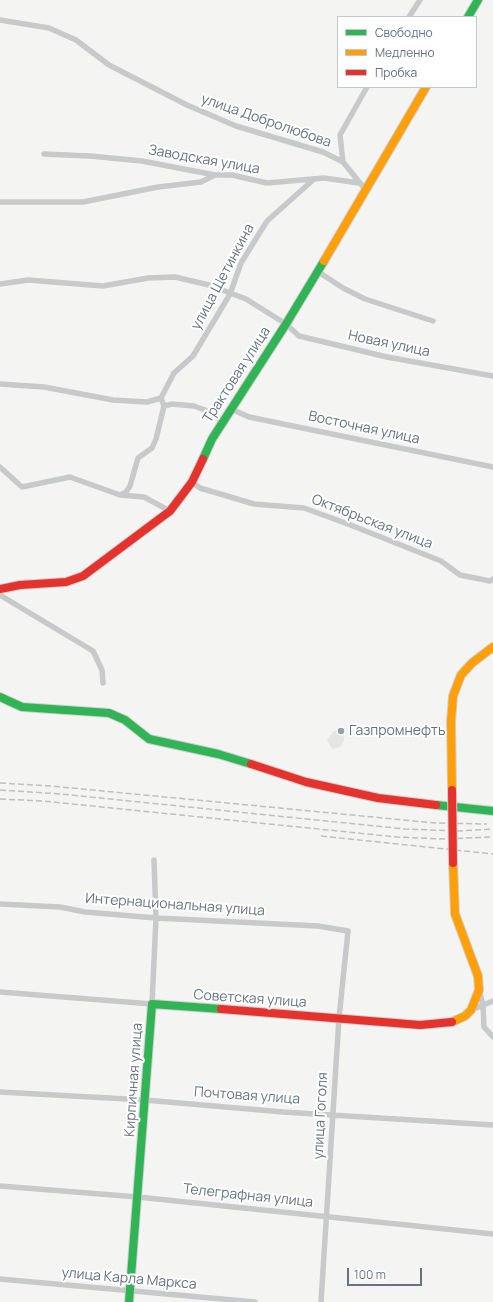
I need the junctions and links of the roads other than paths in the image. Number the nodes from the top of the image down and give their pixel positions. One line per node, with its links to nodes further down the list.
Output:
1 (420, 0): 3 (street)
2 (478, 0): 4 (street)
3 (410, 16)
4 (469, 16)
5 (0, 20): 9 (street, улица Добролюбова)
6 (366, 88): 9 (street)
7 (425, 88): 12 (street, Трактовая улица)
8 (44, 154): 10 (street, Заводская улица)
9 (343, 162): 12 (street, улица Добролюбова)
10 (215, 175): 11 (street, Заводская улица); 13 (street)
11 (312, 180): 12 (street, Заводская улица); 16 (street, улица Щетинкина)
12 (362, 186): 14 (street, Трактовая улица)
13 (0, 202)
14 (317, 271): 17 (street); 18 (street, Трактовая улица)
15 (0, 284): 16 (street, Новая улица)
16 (230, 294): 18 (street, Новая улица); 21 (street, улица Щетинкина)
17 (433, 322)
18 (286, 324): 19 (street, Новая улица); 23 (street, Трактовая улица)
19 (493, 376)
20 (0, 384): 21 (street)
21 (161, 398): 22 (street)
22 (164, 406): 24 (street); 28 (street)
23 (231, 409): 24 (street, Трактовая улица); 26 (street, Восточная улица)
24 (223, 421): 27 (street, Трактовая улица)
25 (0, 467): 28 (street)
26 (493, 467)
27 (192, 482): 29 (street, Трактовая улица); 30 (street, Октябрьская улица)
28 (120, 495): 29 (street)
29 (170, 511): 31 (street, Трактовая улица)
30 (493, 580)
31 (0, 589)
32 (0, 595): 34 (street)
33 (493, 647): 41 (street, bridge)
34 (103, 683)
35 (0, 697): 36 (street)
36 (493, 811)
37 (154, 860): 39 (street, Кирпичная улица)
38 (0, 904): 39 (street, Интернациональная улица)
39 (156, 918): 40 (street, Интернациональная улица); 44 (street, Кирпичная улица)
40 (348, 931): 47 (street, улица Гоголя)
41 (479, 990): 45 (street); 46 (street)
42 (0, 992): 44 (street, Советская улица)
43 (493, 1001): 45 (street, Советская улица)
44 (152, 1004): 47 (street, Советская улица); 50 (street, Кирпичная улица)
45 (483, 1005): 46 (street, Советская улица); 48 (street)
46 (471, 1010): 47 (street, Советская улица)
47 (339, 1018): 51 (street, улица Гоголя)
48 (493, 1037)
49 (0, 1092): 50 (street, Почтовая улица)
50 (145, 1100): 51 (street, Почтовая улица); 54 (street, Кирпичная улица)
51 (332, 1115): 52 (street, Почтовая улица); 55 (street, улица Гоголя)
52 (493, 1125)
53 (0, 1186): 54 (street, Телеграфная улица)
54 (138, 1197): 55 (street, Телеграфная улица); 58 (street, Кирпичная улица)
55 (327, 1216): 56 (street, Телеграфная улица); 61 (street, улица Гоголя)
56 (493, 1234)
57 (0, 1279): 58 (street, улица Карла Маркса)
58 (130, 1291): 59 (street, Кирпичная улица); 60 (street, улица Карла Маркса)
59 (129, 1302)
60 (255, 1302)
61 (321, 1302)

